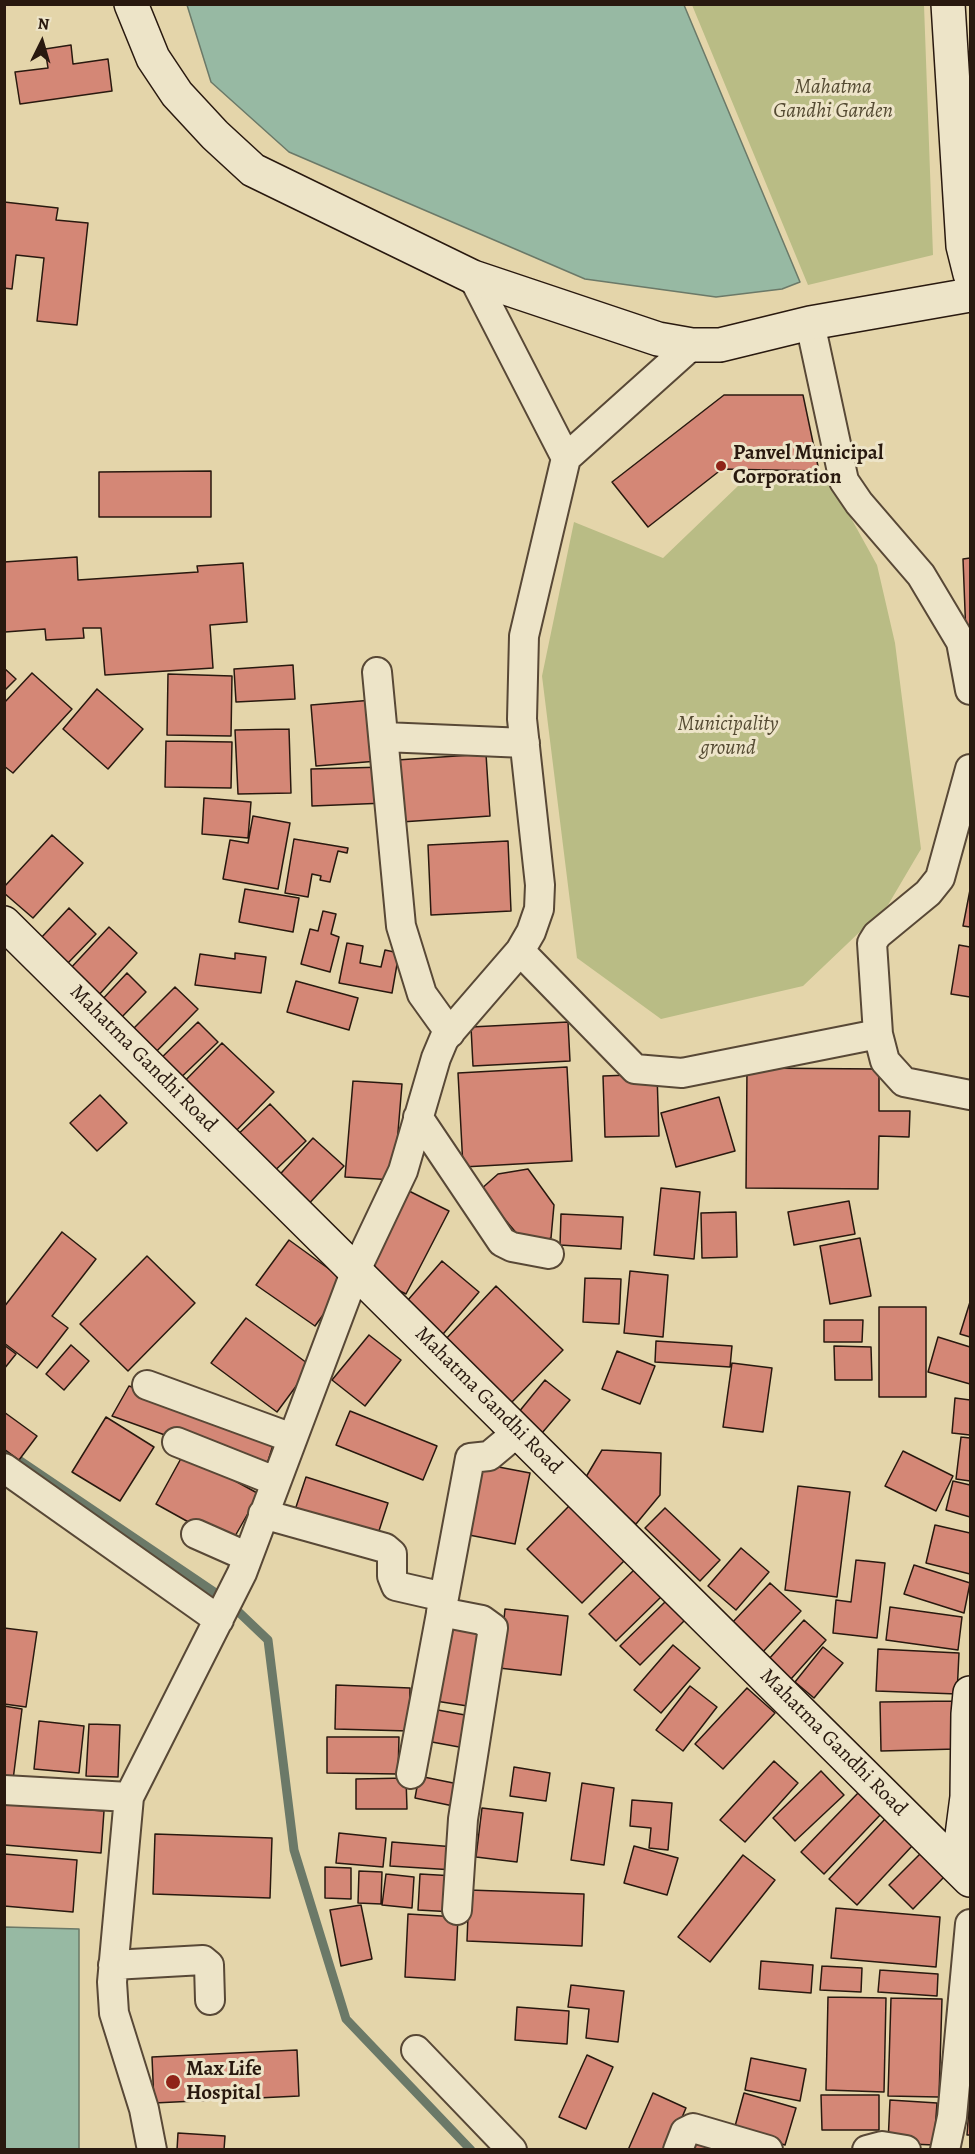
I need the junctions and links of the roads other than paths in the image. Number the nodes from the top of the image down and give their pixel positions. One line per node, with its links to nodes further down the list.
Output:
1 (130, 4): 4 (street)
2 (948, 4): 3 (street)
3 (970, 274)
4 (473, 277): 7 (street); 8 (street)
5 (970, 295): 6 (street)
6 (810, 323): 7 (street); 10 (street)
7 (692, 345): 8 (street)
8 (566, 458): 12 (street)
9 (377, 672): 11 (street)
10 (970, 690)
11 (384, 738): 12 (street); 16 (street)
12 (525, 743): 15 (street)
13 (970, 769): 17 (street)
14 (4, 923): 21 (street, Mahatma Gandhi Road)
15 (519, 951): 16 (street); 17 (street)
16 (450, 1033): 19 (street)
17 (878, 1034): 18 (street)
18 (970, 1095)
19 (418, 1117): 20 (street); 21 (street)
20 (549, 1254)
21 (356, 1269): 23 (street, Mahatma Gandhi Road); 24 (street)
22 (147, 1385): 24 (street)
23 (519, 1431): 31 (street); 37 (street, Mahatma Gandhi Road)
24 (292, 1438): 27 (street)
25 (177, 1443): 27 (street)
26 (4, 1468): 32 (street)
27 (275, 1481): 28 (street)
28 (263, 1514): 30 (street); 31 (street)
29 (196, 1534): 30 (street)
30 (243, 1568): 32 (street)
31 (442, 1605): 34 (street); 38 (street)
32 (219, 1620): 36 (street)
33 (970, 1693): 37 (street)
34 (411, 1774)
35 (4, 1790): 36 (street)
36 (129, 1797): 40 (street)
37 (964, 1873)
38 (457, 1911)
39 (970, 1924): 49 (street)
40 (113, 1965): 41 (street); 43 (street)
41 (210, 2000)
42 (416, 2050): 44 (street)
43 (152, 2150)
44 (512, 2150)
45 (678, 2150): 46 (street)
46 (768, 2150)
47 (867, 2150): 48 (street)
48 (906, 2150)
49 (945, 2150)

